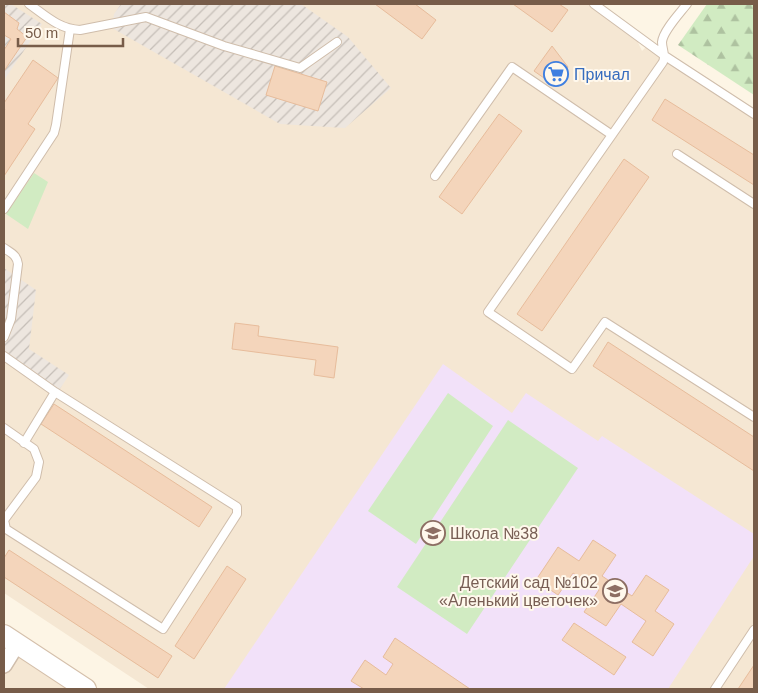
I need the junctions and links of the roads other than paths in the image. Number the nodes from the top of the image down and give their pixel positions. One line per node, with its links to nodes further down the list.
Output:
1 (29, 4): 4 (lane)
2 (594, 4): 6 (lane)
3 (687, 4): 6 (lane)
4 (70, 29): 5 (lane); 12 (lane)
5 (337, 42)
6 (665, 56): 7 (lane); 8 (lane)
7 (754, 114)
8 (612, 135): 10 (lane); 17 (lane)
9 (677, 154): 11 (lane)
10 (435, 176)
11 (754, 204)
12 (4, 209)
13 (4, 248): 14 (lane)
14 (4, 337)
15 (4, 356): 16 (lane)
16 (54, 392): 19 (lane); 19 (lane)
17 (754, 417)
18 (4, 428): 19 (lane)
19 (24, 443)
20 (754, 630): 24 (lane)
21 (11, 639): 22 (street); 23 (street)
22 (4, 665)
23 (86, 689)
24 (716, 689)

